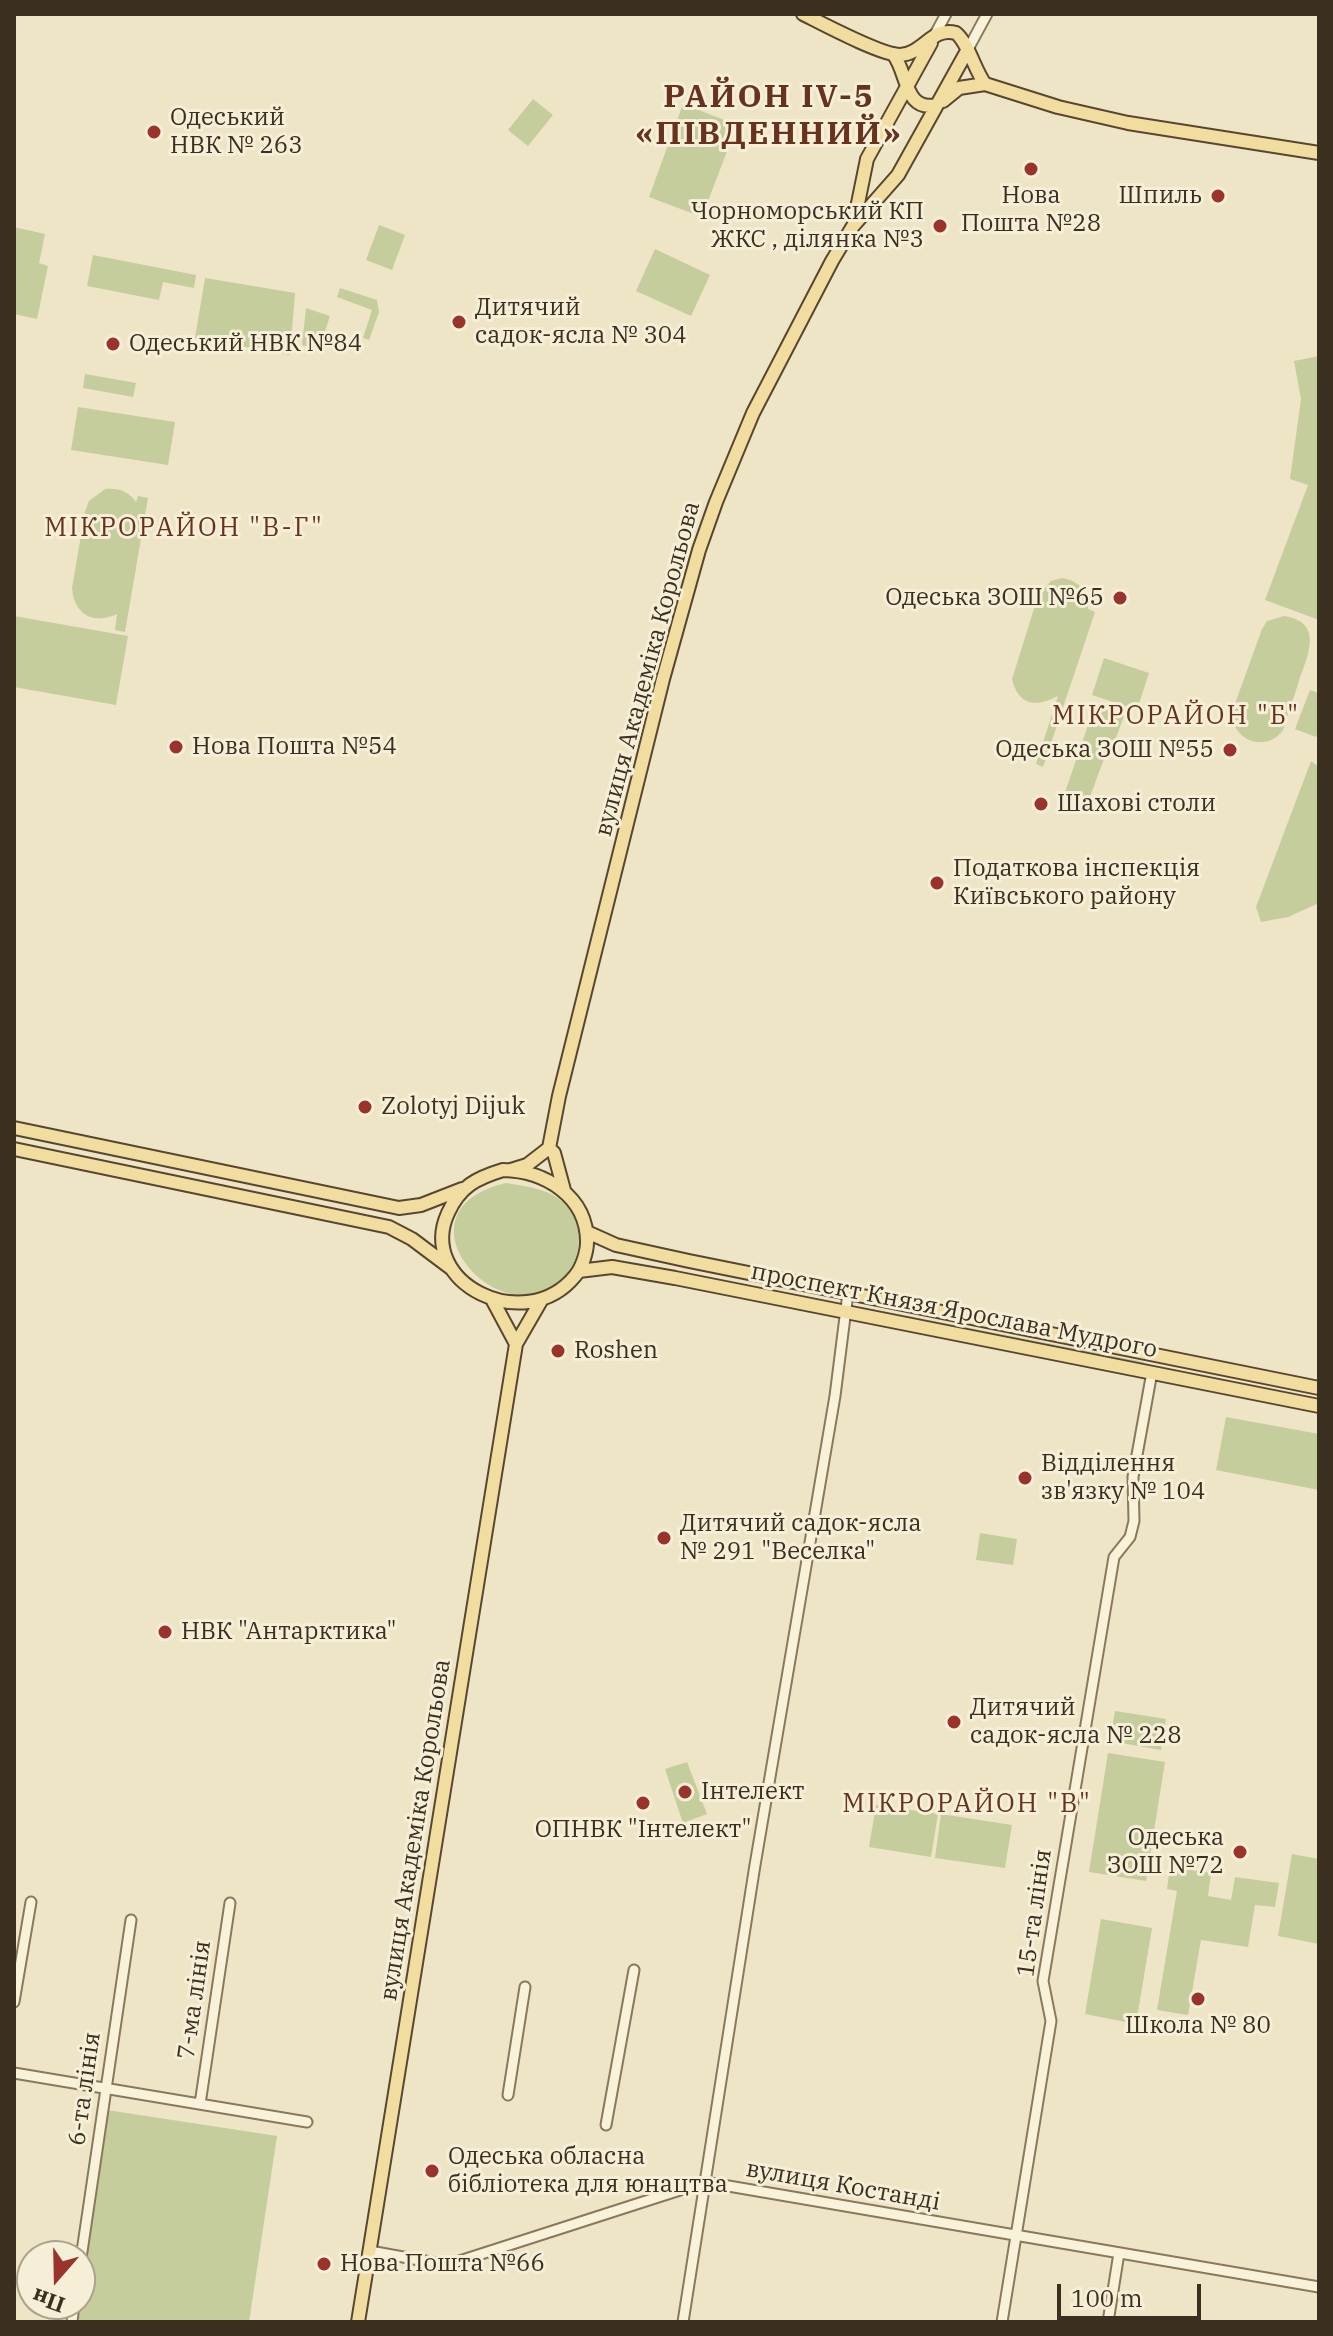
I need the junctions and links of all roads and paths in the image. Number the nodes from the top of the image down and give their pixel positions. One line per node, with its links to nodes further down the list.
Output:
1 (803, 14): 6 (main road)
2 (946, 14): 4 (street)
3 (987, 14): 5 (street)
4 (934, 37): 5 (main road); 6 (main road); 8 (main road, вулиця Академіка Корольова)
5 (967, 51): 7 (main road); 9 (main road, вулиця Академіка Корольова)
6 (893, 54): 8 (main road)
7 (985, 84): 9 (main road); 10 (main road)
8 (907, 88): 9 (main road); 11 (main road, вулиця Академіка Корольова)
9 (936, 105): 11 (main road, вулиця Академіка Корольова)
10 (1319, 153)
11 (853, 226): 13 (main road, вулиця Академіка Корольова)
12 (14, 1128): 16 (main road)
13 (549, 1148): 15 (main road); 17 (main road)
14 (14, 1149): 19 (main road)
15 (511, 1170): 16 (main road); 17 (main road)
16 (462, 1189): 19 (main road)
17 (564, 1190): 18 (main road)
18 (587, 1232): 20 (main road); 21 (main road, проспект Князя Ярослава Мудрого)
19 (452, 1269): 23 (main road)
20 (579, 1271): 22 (main road); 24 (main road, проспект Князя Ярослава Мудрого)
21 (848, 1293): 24 (street); 26 (main road, проспект Князя Ярослава Мудрого)
22 (542, 1299): 23 (main road); 25 (main road, вулиця Академіка Корольова)
23 (493, 1301): 25 (main road)
24 (846, 1313): 27 (main road, проспект Князя Ярослава Мудрого); 42 (street)
25 (516, 1344): 45 (main road, вулиця Академіка Корольова)
26 (1156, 1354): 27 (main road); 28 (main road, проспект Князя Ярослава Мудрого)
27 (1152, 1372): 29 (main road, проспект Князя Ярослава Мудрого); 43 (street, 15-та лінія)
28 (1319, 1388)
29 (1319, 1406)
30 (31, 1902): 35 (street)
31 (230, 1903): 39 (street, 7-ма лінія)
32 (131, 1920): 37 (street, 6-та лінія)
33 (634, 1970): 41 (street)
34 (525, 1987): 38 (street)
35 (14, 2002)
36 (14, 2073): 37 (street)
37 (106, 2088): 39 (street); 44 (street, 6-та лінія)
38 (508, 2095)
39 (200, 2104): 40 (street)
40 (307, 2122)
41 (606, 2125)
42 (705, 2182): 43 (street, вулиця Костанді); 45 (street, вулиця Костанді); 49 (street)
43 (1016, 2235): 46 (street, вулиця Костанді); 50 (street, 15-та лінія)
44 (84, 2240)
45 (370, 2251): 48 (main road, вулиця Академіка Корольова)
46 (1119, 2253): 47 (street, вулиця Костанді); 51 (street)
47 (1319, 2287)
48 (358, 2322)
49 (683, 2322)
50 (1002, 2322)
51 (1108, 2322)

